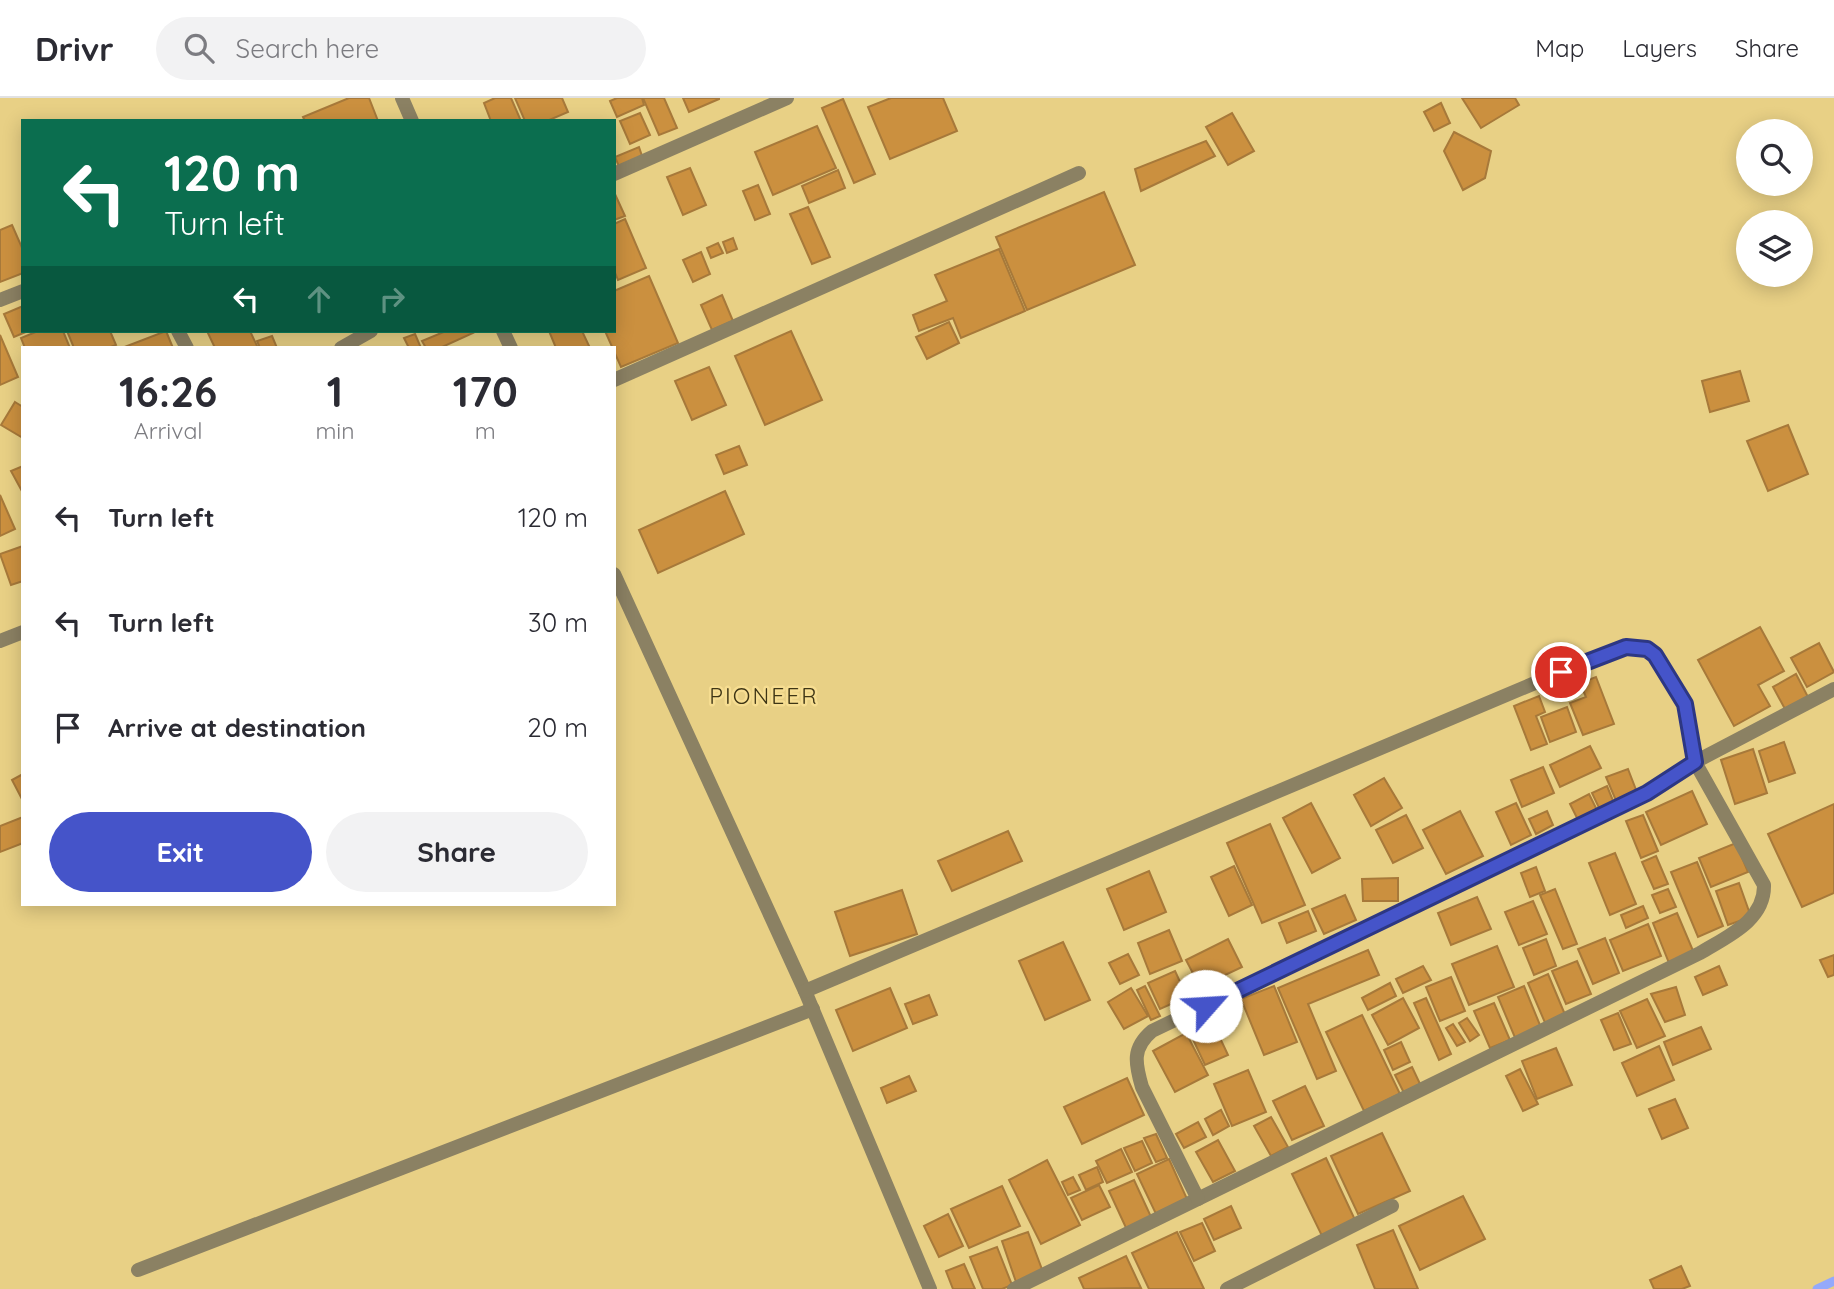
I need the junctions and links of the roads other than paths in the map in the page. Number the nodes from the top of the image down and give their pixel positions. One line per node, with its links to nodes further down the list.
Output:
1 (402, 98): 3 (street)
2 (787, 98): 4 (street)
3 (411, 119)
4 (616, 173)
5 (1079, 173): 10 (street)
6 (21, 292): 7 (street)
7 (0, 300)
8 (367, 333): 9 (street)
9 (345, 346)
10 (616, 379)
11 (616, 578): 16 (street)
12 (21, 633): 13 (street)
13 (0, 641)
14 (1834, 689): 15 (street)
15 (1695, 762): 16 (street); 18 (street); 18 (street)
16 (806, 991): 17 (street)
17 (813, 1009): 20 (street); 21 (street)
18 (1198, 1199): 22 (street)
19 (1392, 1206): 23 (street)
20 (138, 1270)
21 (930, 1289)
22 (1014, 1289)
23 (1227, 1289)

